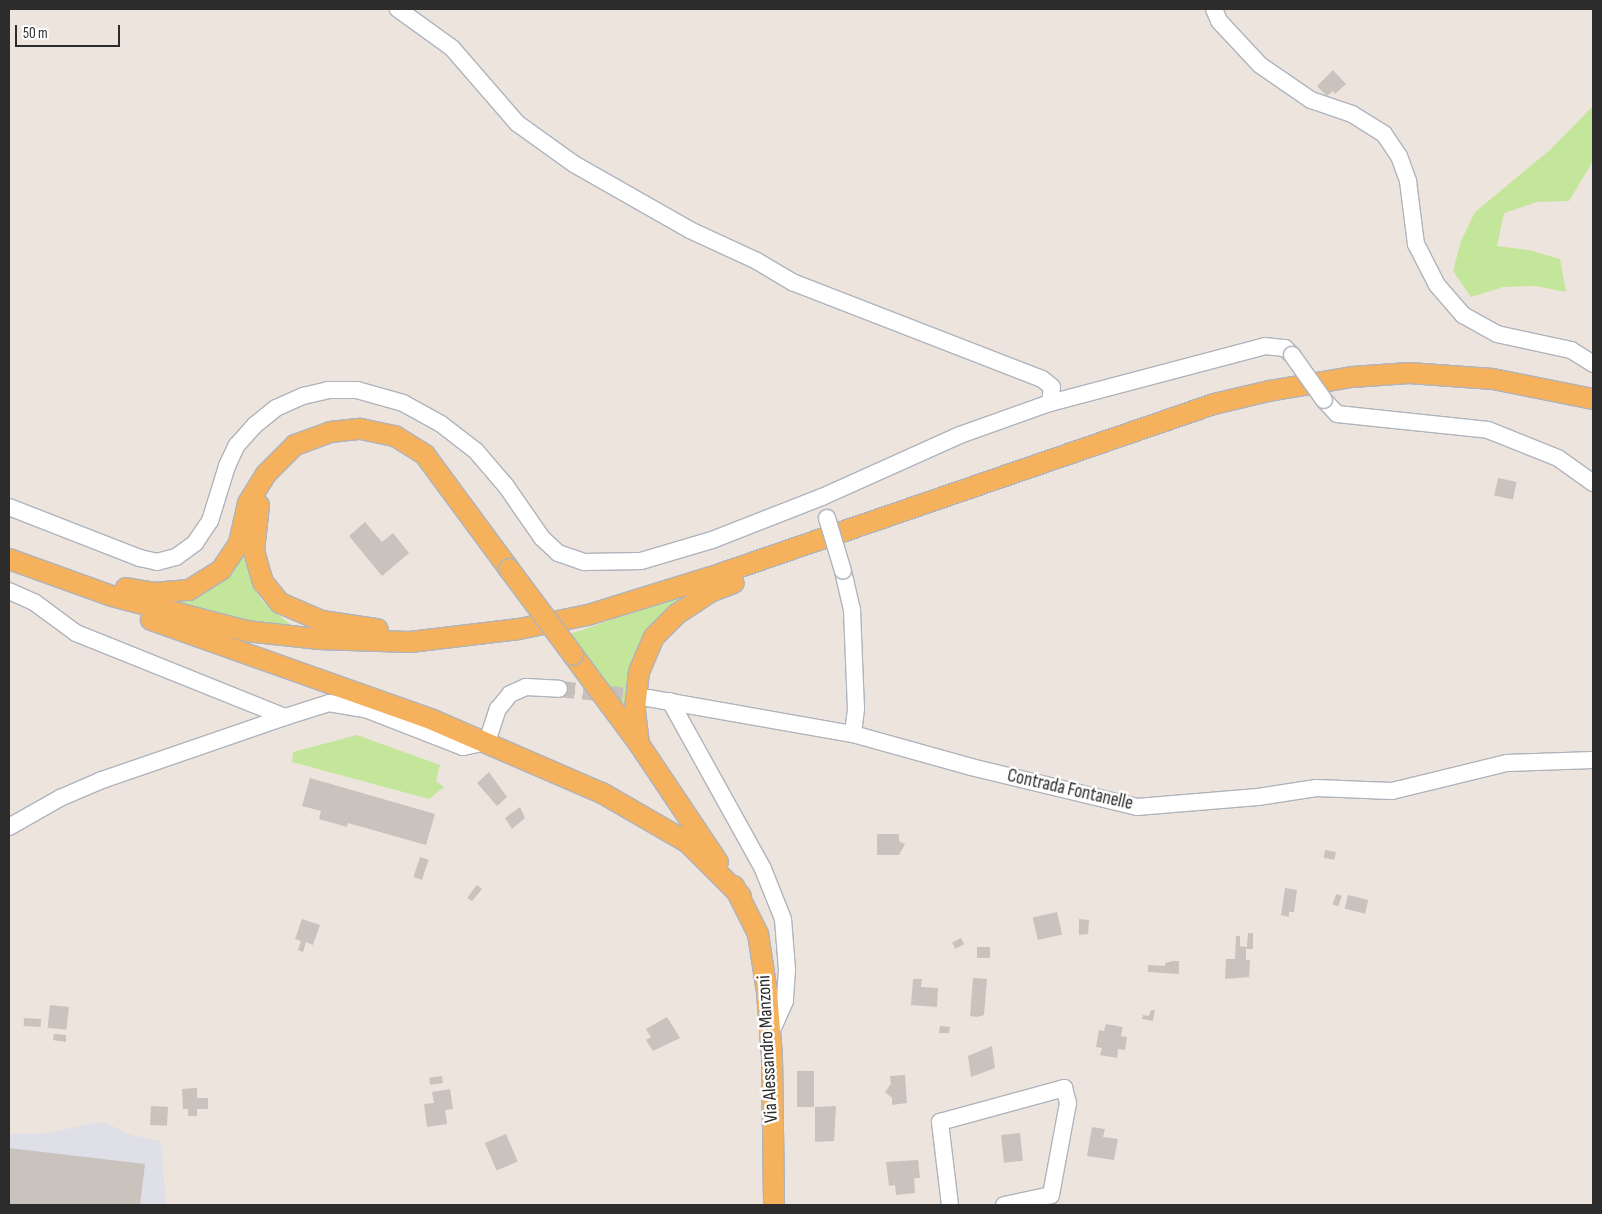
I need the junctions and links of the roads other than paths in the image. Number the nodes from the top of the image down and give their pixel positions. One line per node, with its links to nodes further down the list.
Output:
1 (398, 9): 5 (street)
2 (1214, 9): 3 (street)
3 (1593, 364)
4 (1593, 399): 6 (main road)
5 (1050, 403): 8 (street, bridge); 9 (street)
6 (1040, 465): 14 (main road); 21 (main road)
7 (266, 474): 11 (main road); 14 (main road); 21 (main road, bridge)
8 (1593, 484)
9 (822, 497): 10 (street); 19 (street, bridge)
10 (9, 507)
11 (9, 546)
12 (9, 560): 14 (main road); 20 (main road)
13 (9, 591): 18 (street)
14 (475, 634)
15 (559, 689): 20 (street)
16 (648, 698): 17 (street, Contrada Fontanelle)
17 (670, 700): 19 (street, Contrada Fontanelle); 25 (street)
18 (285, 716): 20 (street); 23 (street)
19 (853, 734): 22 (street, Contrada Fontanelle)
20 (487, 742): 24 (main road)
21 (639, 744): 24 (main road)
22 (1593, 760)
23 (9, 827)
24 (741, 896): 25 (main road, Via Alessandro Manzoni)
25 (770, 1032): 26 (main road, Via Alessandro Manzoni)
26 (774, 1205)
27 (950, 1205): 28 (street)
28 (1004, 1205)

